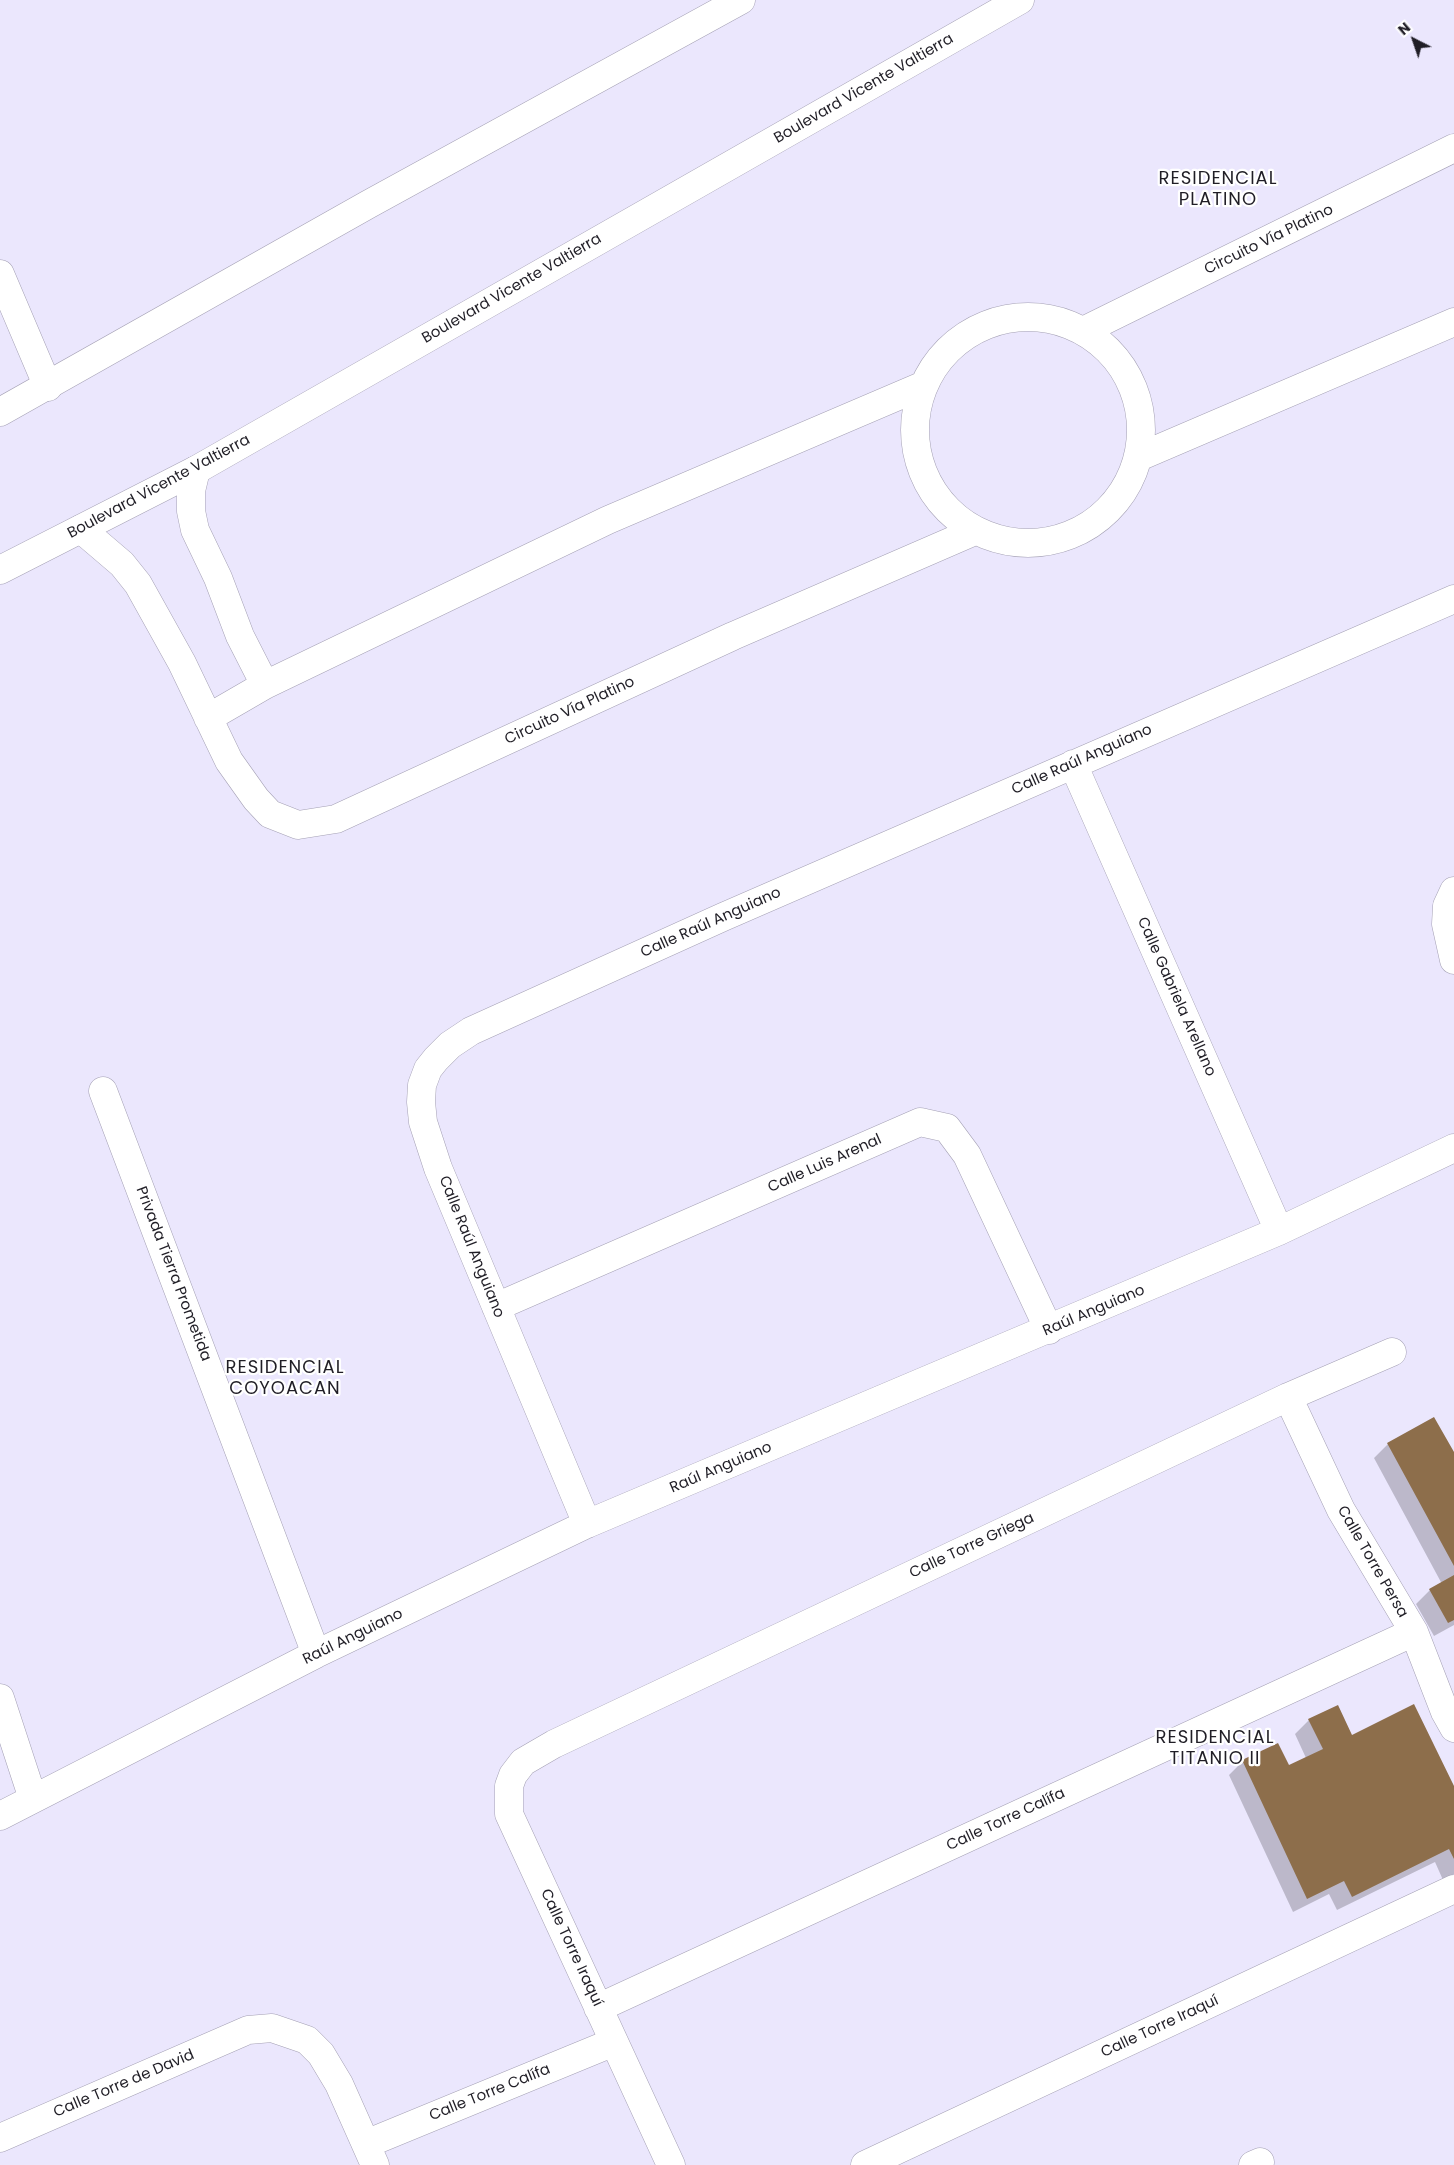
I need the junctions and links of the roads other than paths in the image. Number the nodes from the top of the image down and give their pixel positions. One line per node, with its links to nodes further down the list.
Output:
1 (740, 0): 8 (street)
2 (1020, 0): 11 (street, Boulevard Vicente Valtierra)
3 (1454, 148): 6 (street, Circuito Vía Platino)
4 (0, 274): 8 (street)
5 (1454, 322): 10 (street)
6 (1083, 331): 7 (street); 10 (street)
7 (924, 385): 13 (street); 16 (street)
8 (48, 387): 9 (street)
9 (0, 412)
10 (1139, 457): 13 (street)
11 (196, 470): 12 (street, Boulevard Vicente Valtierra); 16 (street)
12 (81, 529): 14 (street, Boulevard Vicente Valtierra); 17 (street, Circuito Vía Platino)
13 (975, 532): 17 (street, Circuito Vía Platino)
14 (0, 570)
15 (1454, 599): 18 (street, Calle Raúl Anguiano)
16 (265, 686): 17 (street)
17 (208, 718)
18 (1074, 764): 23 (street, Calle Gabriela Arellano); 24 (street, Calle Raúl Anguiano)
19 (1454, 891): 20 (street)
20 (1454, 960)
21 (103, 1091): 30 (street, Privada Tierra Prometida)
22 (1454, 1148): 23 (street, Raúl Anguiano)
23 (1278, 1231): 25 (street, Raúl Anguiano)
24 (496, 1307): 25 (street, Calle Luis Arenal); 28 (street, Calle Raúl Anguiano)
25 (1049, 1330): 28 (street, Raúl Anguiano)
26 (1392, 1352): 27 (street, Calle Torre Griega)
27 (1288, 1398): 29 (street, Calle Torre Persa); 33 (street, Calle Torre Griega)
28 (587, 1524): 30 (street, Raúl Anguiano)
29 (1414, 1632): 32 (street, Calle Torre Persa); 37 (street, Calle Torre Calífa)
30 (316, 1654): 34 (street, Raúl Anguiano)
31 (0, 1698): 34 (street)
32 (1454, 1728)
33 (554, 1744): 37 (street, Calle Torre Iraquí)
34 (33, 1799): 35 (street, Raúl Anguiano)
35 (0, 1816)
36 (1454, 1890): 42 (street, Calle Torre Iraquí)
37 (598, 2008): 38 (street, Calle Torre Iraquí)
38 (614, 2042): 40 (street, Calle Torre Calífa); 41 (street, Calle Torre Iraquí)
39 (0, 2138): 40 (street, Calle Torre de David)
40 (370, 2154)
41 (671, 2165)
42 (865, 2165)

